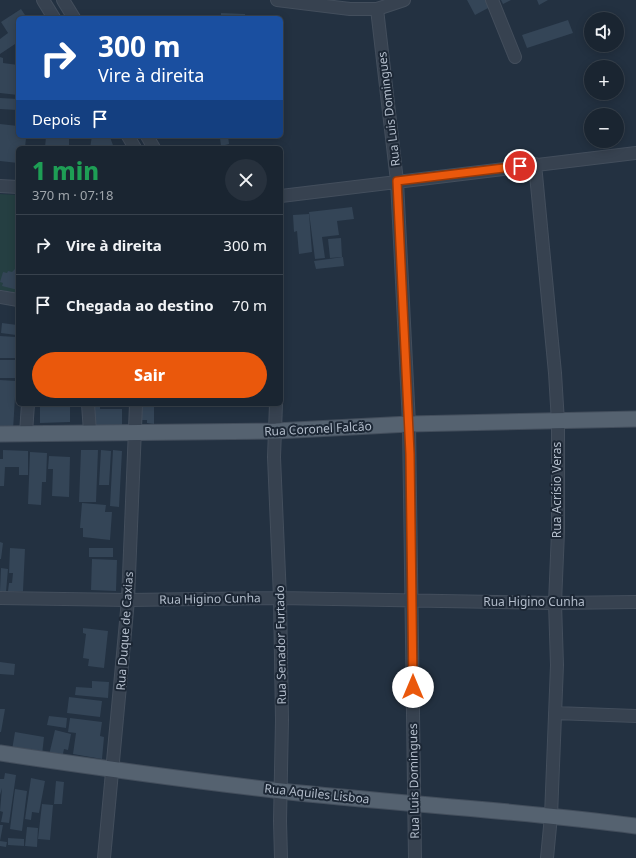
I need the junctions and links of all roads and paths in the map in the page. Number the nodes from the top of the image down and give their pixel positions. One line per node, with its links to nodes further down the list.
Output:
1 (43, 0): 7 (street)
2 (63, 0): 8 (street)
3 (277, 0): 6 (street)
4 (404, 0): 6 (street)
5 (492, 0): 9 (street)
6 (376, 9): 12 (street, Rua Luis Domingues)
7 (53, 16)
8 (73, 16)
9 (516, 57)
10 (636, 153): 11 (street)
11 (535, 164): 12 (street); 23 (street, Rua Acrísio Veras)
12 (397, 181): 15 (street); 24 (street, Rua Luis Domingues)
13 (0, 186): 14 (street)
14 (16, 188)
15 (283, 196)
16 (0, 296): 17 (street)
17 (16, 300)
18 (28, 406): 29 (street)
19 (88, 406): 26 (street)
20 (136, 406): 27 (street, Rua Duque de Caxias)
21 (276, 406): 25 (street, Rua Senador Furtado)
22 (636, 419): 23 (main road, Rua Coronel Falcão)
23 (558, 422): 24 (main road, Rua Coronel Falcão); 35 (street, Rua Acrísio Veras)
24 (409, 424): 25 (main road, Rua Coronel Falcão); 33 (street, Rua Luis Domingues)
25 (276, 431): 27 (main road, Rua Coronel Falcão); 31 (street, Rua Senador Furtado)
26 (90, 432): 27 (main road, Rua Coronel Falcão); 29 (main road, Rua Coronel Falcão)
27 (135, 433): 32 (street, Rua Duque de Caxias)
28 (0, 434): 29 (main road, Rua Coronel Falcão)
29 (26, 434)
30 (0, 598): 32 (street, Rua Higino Cunha)
31 (280, 598): 32 (street, Rua Higino Cunha); 33 (street, Rua Higino Cunha); 40 (street, Rua Senador Furtado)
32 (128, 600): 39 (street, Rua Duque de Caxias)
33 (413, 601): 35 (street, Rua Higino Cunha); 41 (street, Rua Luis Domingues)
34 (636, 602): 35 (street, Rua Higino Cunha)
35 (555, 603): 36 (street, Rua Acrísio Veras)
36 (555, 714): 37 (street); 42 (street, Rua Acrísio Veras)
37 (636, 716)
38 (0, 753): 39 (main road, Rua Aquiles Lisboa)
39 (113, 770): 40 (main road, Rua Aquiles Lisboa); 44 (street, Rua Duque de Caxias)
40 (281, 791): 41 (main road, Rua Aquiles Lisboa); 45 (street, Rua Senador Furtado)
41 (414, 804): 42 (main road, Rua Aquiles Lisboa); 46 (street, Rua Luis Domingues)
42 (551, 816): 43 (main road, Rua Aquiles Lisboa); 47 (street, Rua Acrísio Veras)
43 (636, 826)
44 (104, 858)
45 (281, 858)
46 (414, 858)
47 (547, 858)

